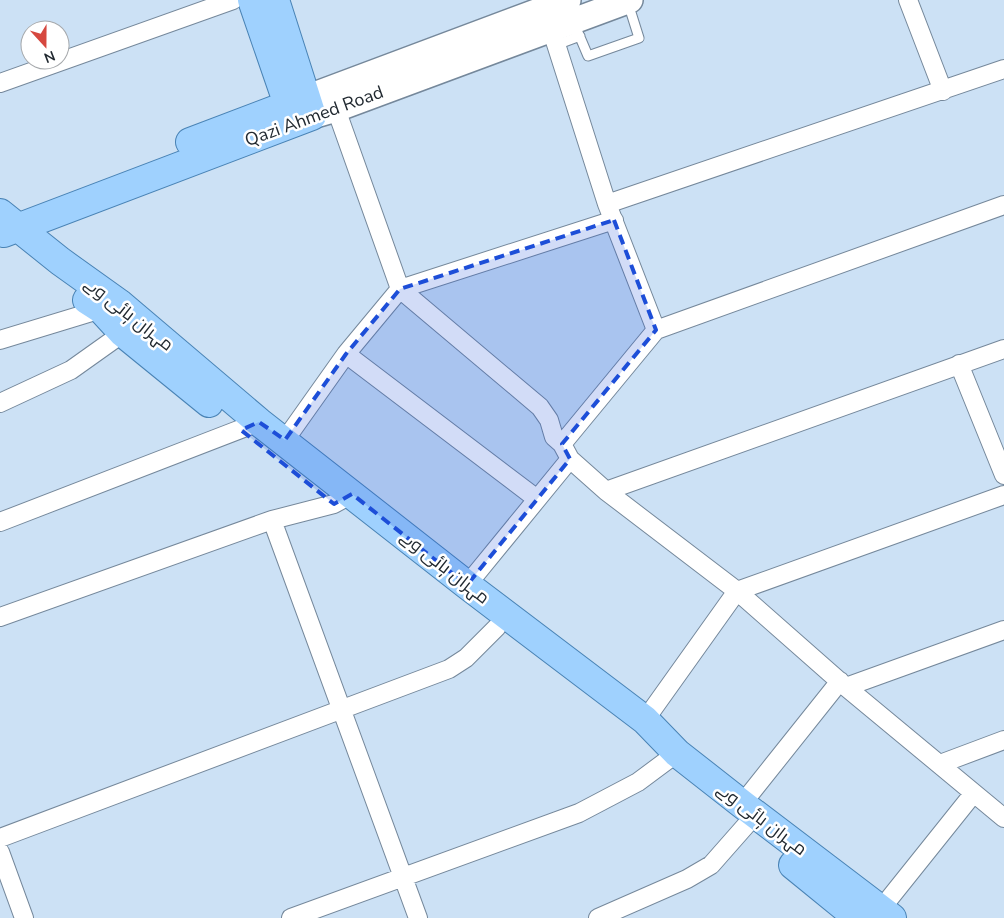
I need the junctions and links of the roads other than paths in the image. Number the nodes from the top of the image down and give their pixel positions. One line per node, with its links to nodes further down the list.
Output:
1 (233, 0): 8 (street)
2 (252, 0): 10 (main road)
3 (274, 0): 10 (main road)
4 (629, 0): 6 (main road, Qazi Ahmed Road); 6 (lane)
5 (908, 0): 9 (street)
6 (562, 23): 10 (main road, Qazi Ahmed Road); 11 (street)
7 (1004, 70): 9 (street)
8 (0, 83)
9 (943, 91): 11 (street)
10 (307, 110): 14 (main road, Qazi Ahmed Road); 15 (street)
11 (607, 204): 13 (street)
12 (1004, 205): 17 (street)
13 (614, 220): 15 (street); 17 (street)
14 (3, 224): 16 (main road, مہران ہائی وے)
15 (400, 289): 21 (street); 26 (street)
16 (110, 306): 18 (main road, مہران ہائی وے); 19 (street); 24 (main road, مہران ہائی وے)
17 (656, 330): 26 (street)
18 (123, 333): 23 (street); 24 (main road, مہران ہائی وے)
19 (0, 340)
20 (1004, 348): 22 (street)
21 (346, 354): 25 (street); 30 (street)
22 (959, 364): 27 (street); 28 (street)
23 (0, 403)
24 (250, 426): 25 (main road, مہران ہائی وے); 31 (main road, مہران ہائی وے); 33 (street)
25 (284, 440): 31 (main road, مہران ہائی وے)
26 (566, 452): 28 (street); 30 (street)
27 (1004, 475)
28 (606, 491): 35 (street)
29 (1004, 495): 35 (street)
30 (537, 498): 34 (street)
31 (343, 499): 32 (street); 34 (main road, مہران ہائی وے); 37 (main road, مہران ہائی وے)
32 (272, 520): 36 (street); 40 (street)
33 (0, 522)
34 (467, 585): 41 (main road, مہران ہائی وے)
35 (737, 591): 39 (street); 41 (street)
36 (0, 618)
37 (497, 627): 40 (street); 43 (main road, مہران ہائی وے)
38 (1004, 630): 39 (street)
39 (843, 684): 44 (street); 46 (street)
40 (342, 710): 48 (street); 50 (street)
41 (645, 720): 43 (main road, مہران ہائی وے)
42 (1004, 740): 44 (street)
43 (671, 757): 46 (main road, مہران ہائی وے); 50 (street)
44 (940, 764): 45 (street)
45 (973, 794): 47 (street); 51 (street)
46 (748, 815): 51 (main road, مہران ہائی وے); 55 (street)
47 (1004, 818)
48 (0, 838)
49 (0, 852): 52 (street)
50 (403, 877): 53 (street); 54 (street)
51 (877, 916)
52 (24, 918)
53 (291, 918)
54 (418, 918)
55 (598, 918)

